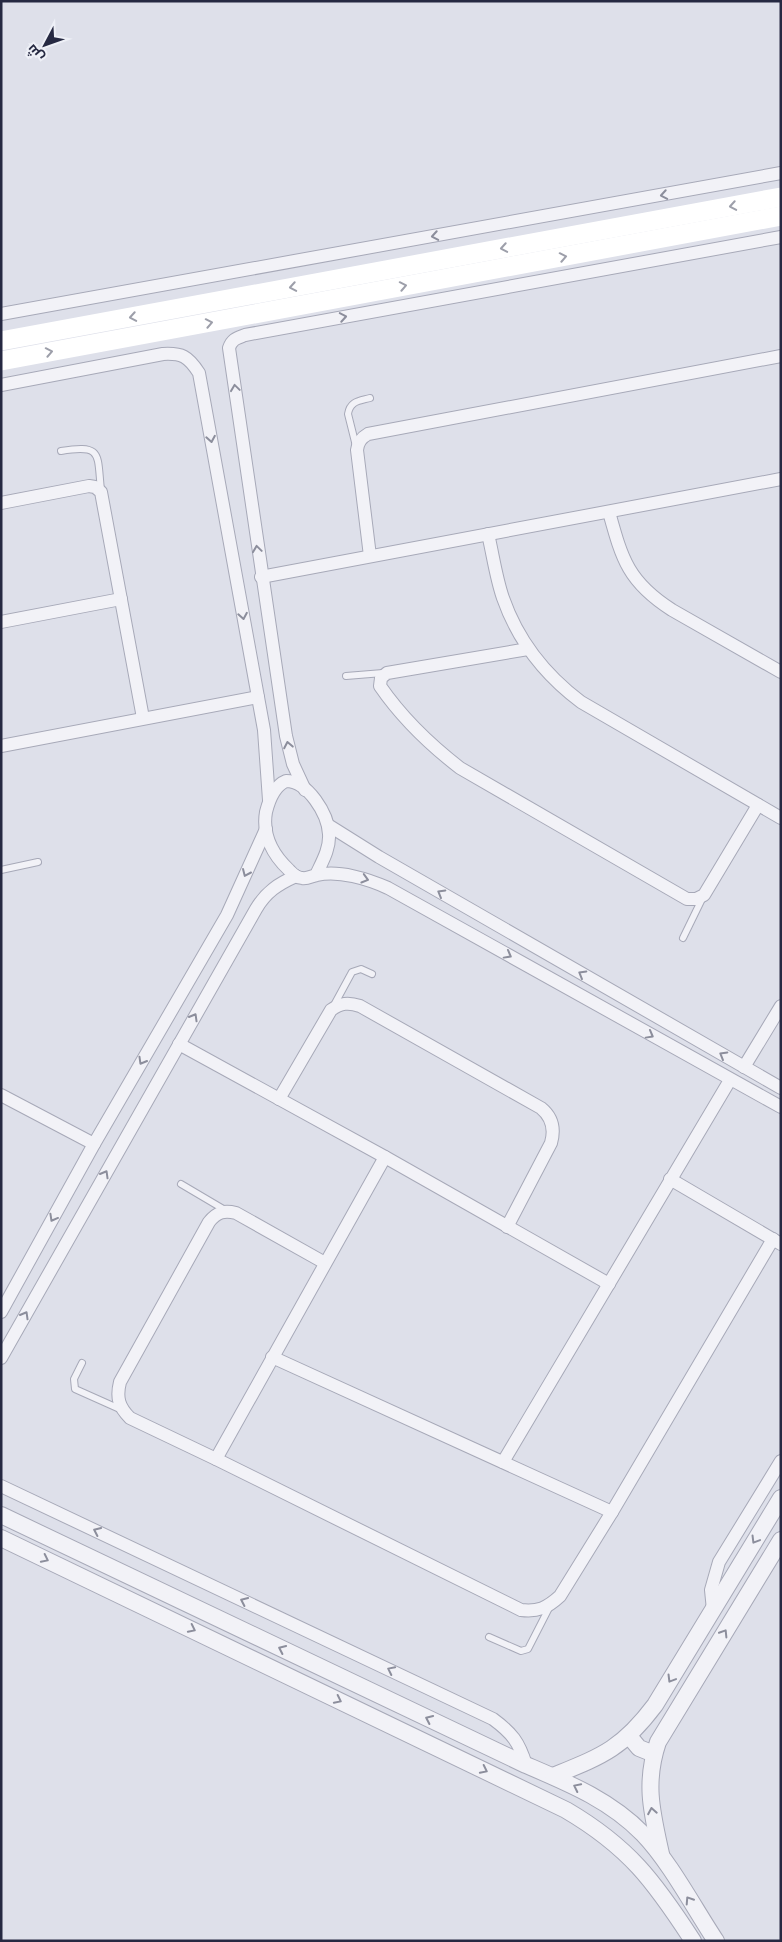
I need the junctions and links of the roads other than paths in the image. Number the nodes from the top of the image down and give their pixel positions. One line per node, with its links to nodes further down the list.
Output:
1 (781, 174): 5 (street, one-way to 5)
2 (781, 197): 6 (main road, one-way to 6)
3 (781, 216): 8 (main road, one-way to 3)
4 (781, 237): 19 (street, one-way to 4)
5 (1, 314)
6 (1, 341)
7 (781, 356): 11 (street)
8 (1, 361)
9 (1, 385): 26 (street, one-way to 26)
10 (370, 398): 11 (lane)
11 (357, 450): 18 (street)
12 (61, 451): 14 (lane)
13 (781, 479): 16 (street)
14 (101, 492): 15 (street); 20 (street)
15 (1, 503)
16 (609, 512): 17 (street); 23 (street)
17 (488, 534): 18 (street); 22 (street)
18 (370, 556): 19 (street)
19 (261, 577): 29 (street, one-way to 19)
20 (121, 599): 21 (street); 27 (street)
21 (1, 622)
22 (528, 649): 24 (street); 31 (street)
23 (781, 672)
24 (387, 673): 25 (lane); 39 (street)
25 (346, 676)
26 (258, 697): 27 (street); 30 (street)
27 (143, 718): 28 (street)
28 (1, 746)
29 (305, 790): 30 (street); 33 (street)
30 (269, 802): 34 (street)
31 (758, 805): 32 (street); 39 (street)
32 (781, 818)
33 (328, 825): 37 (street); 45 (street, one-way to 33)
34 (266, 829): 38 (street); 51 (street, one-way to 51)
35 (38, 862): 36 (lane)
36 (1, 870)
37 (316, 875): 38 (street); 46 (street, one-way to 46)
38 (296, 876): 44 (street, one-way to 38)
39 (704, 895): 40 (lane)
40 (683, 938)
41 (372, 974): 43 (lane)
42 (781, 1006): 45 (street)
43 (331, 1010): 49 (street); 56 (street)
44 (179, 1044): 49 (street); 62 (street, one-way to 44)
45 (744, 1067): 47 (street)
46 (730, 1080): 50 (street); 53 (street)
47 (781, 1088)
48 (1, 1095): 51 (street)
49 (279, 1099): 52 (street)
50 (781, 1108)
51 (94, 1144): 60 (street, one-way to 60)
52 (385, 1157): 56 (street); 58 (street)
53 (670, 1179): 57 (street); 59 (street)
54 (181, 1184): 55 (lane)
55 (226, 1210): 58 (street); 64 (street)
56 (507, 1227): 59 (street)
57 (777, 1241): 70 (street)
58 (326, 1263): 61 (street)
59 (609, 1284): 67 (street)
60 (1, 1312)
61 (272, 1357): 65 (street); 67 (street)
62 (1, 1358)
63 (82, 1363): 64 (lane)
64 (123, 1411): 65 (street)
65 (216, 1459): 74 (street)
66 (781, 1461): 75 (street)
67 (504, 1462): 70 (street)
68 (1, 1486): 79 (street, one-way to 68)
69 (781, 1498): 75 (street, one-way to 75)
70 (612, 1512): 74 (street)
71 (1, 1515): 79 (street, one-way to 71)
72 (1, 1538): 82 (street, one-way to 82)
73 (781, 1540): 78 (street, one-way to 73)
74 (549, 1606): 76 (lane)
75 (713, 1610): 77 (street, one-way to 77)
76 (490, 1636)
77 (629, 1736): 78 (street); 80 (street)
78 (654, 1754): 81 (street, one-way to 78)
79 (526, 1765): 80 (street)
80 (553, 1776): 81 (street, one-way to 80)
81 (662, 1858): 83 (street, one-way to 81)
82 (693, 1941)
83 (716, 1941)

